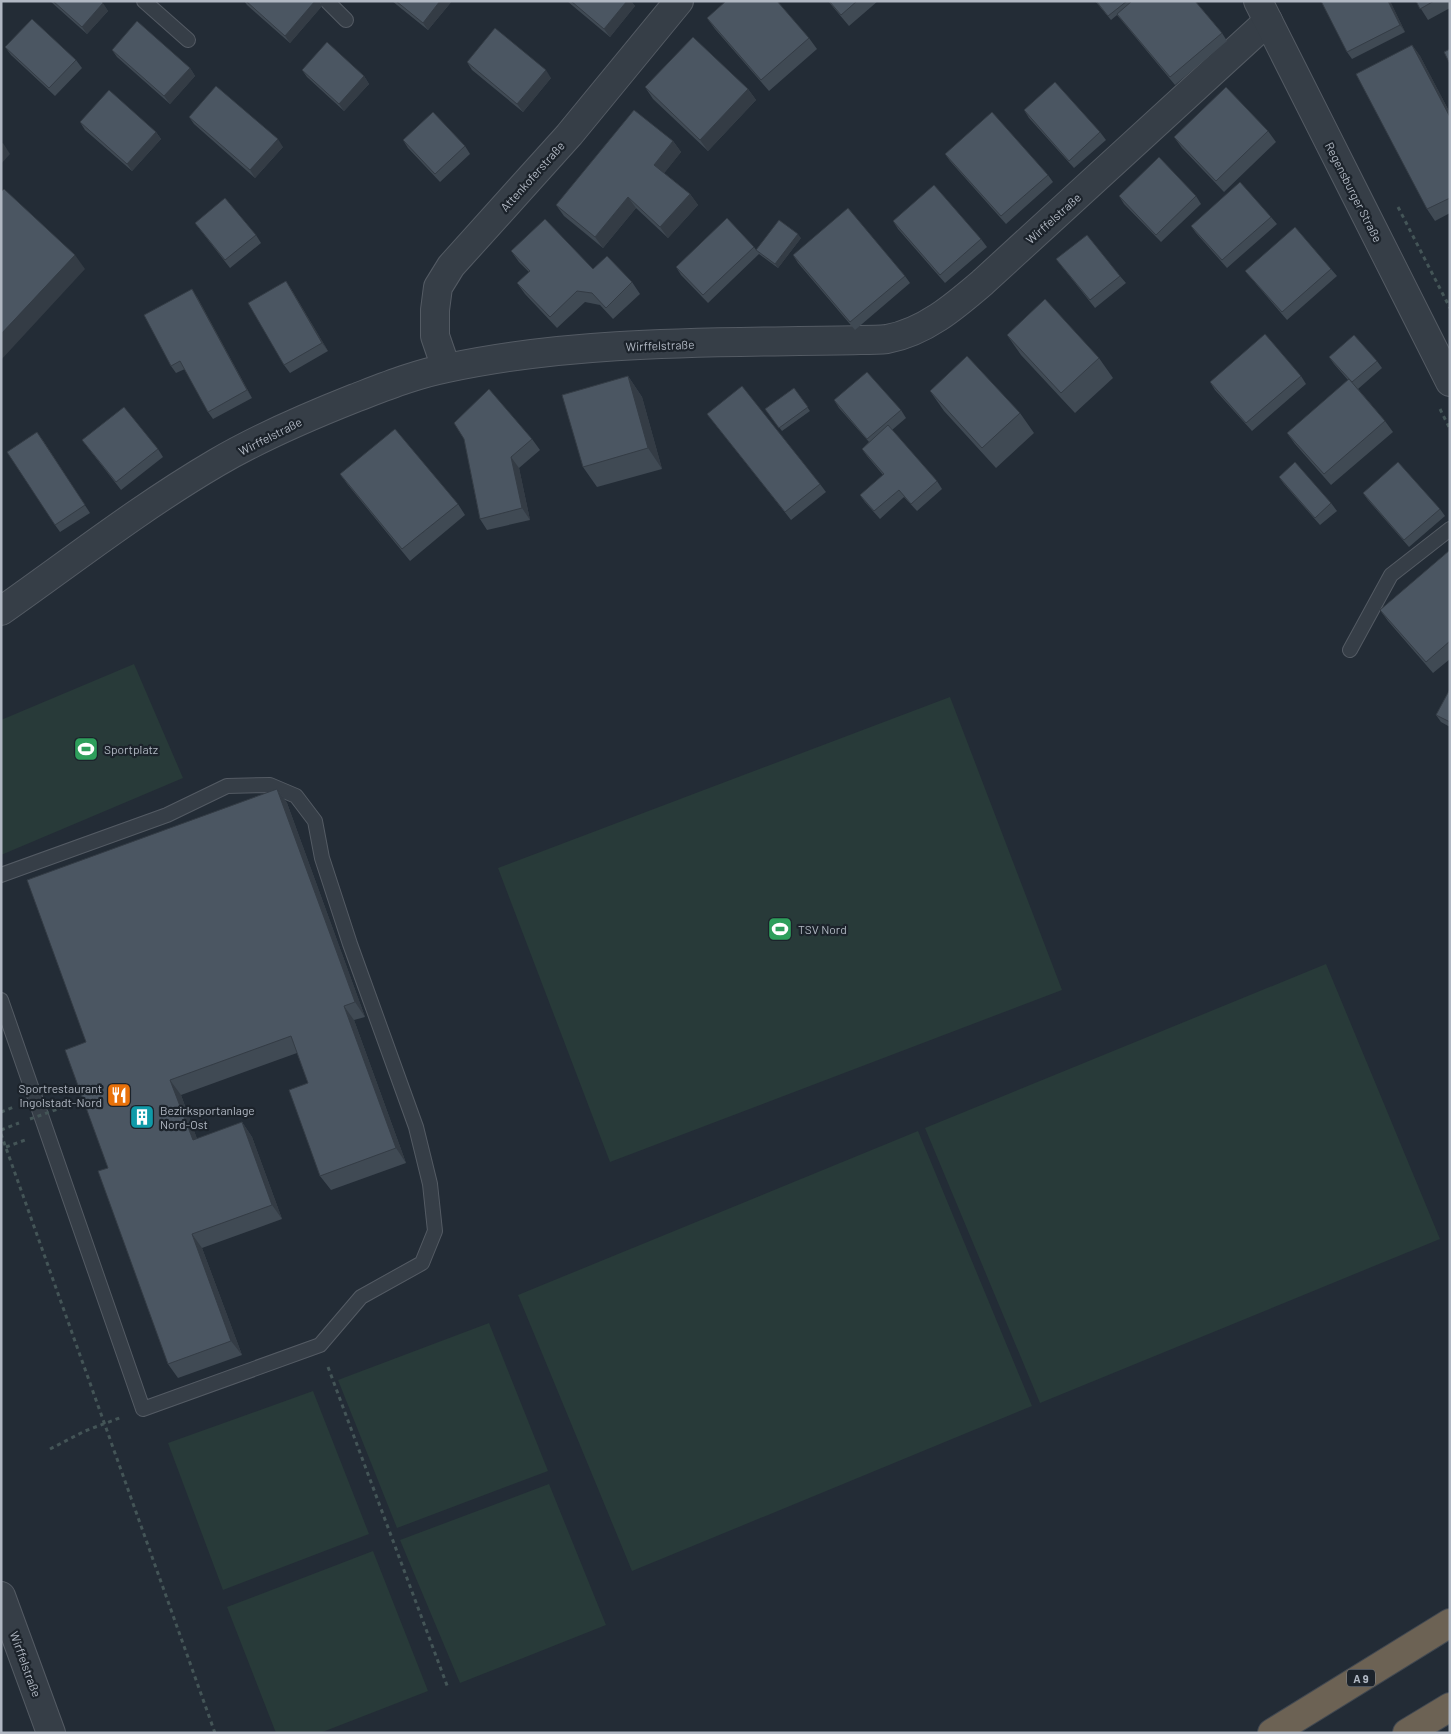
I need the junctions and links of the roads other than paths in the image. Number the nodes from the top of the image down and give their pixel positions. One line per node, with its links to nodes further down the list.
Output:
1 (144, 1): 6 (lane)
2 (327, 1): 5 (lane)
3 (679, 1): 7 (street, Attenkoferstraße)
4 (1263, 11): 7 (street, Wirffelstraße); 8 (street, Regensburger Straße)
5 (346, 20)
6 (188, 40)
7 (446, 368): 10 (street, Wirffelstraße)
8 (1450, 382)
9 (1450, 529): 11 (lane)
10 (1, 611)
11 (1350, 650)
12 (1, 875): 13 (lane)
13 (1, 1000)
14 (1, 1596): 17 (street, Wirffelstraße)
15 (1450, 1622): 18 (highway, A 9)
16 (1450, 1707): 19 (highway)
17 (51, 1733)
18 (1272, 1733)
19 (1407, 1733)

